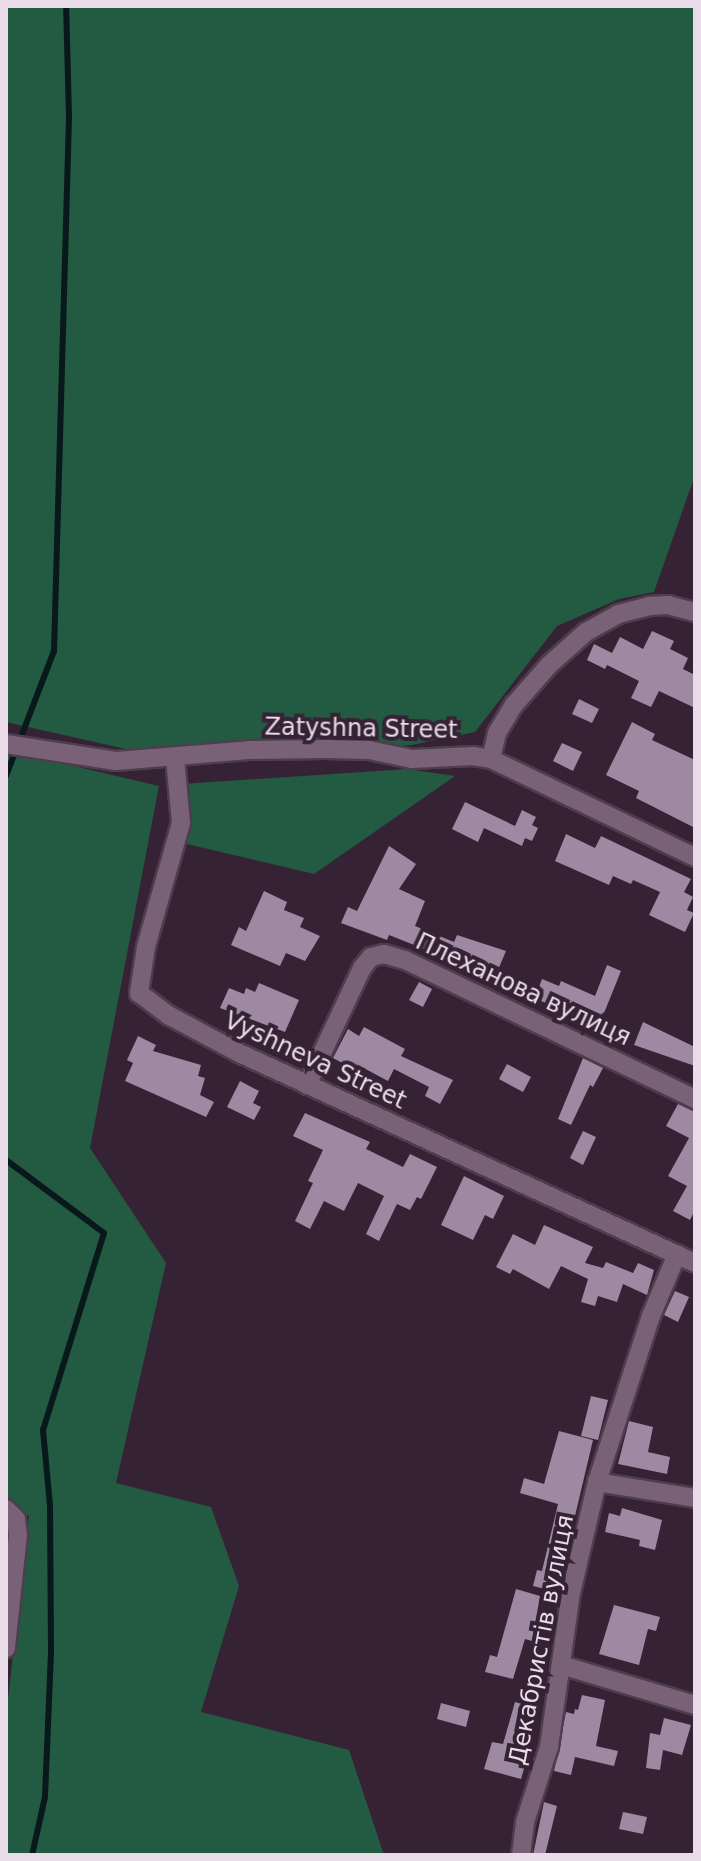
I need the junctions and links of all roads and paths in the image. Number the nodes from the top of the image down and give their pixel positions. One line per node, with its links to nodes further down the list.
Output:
1 (695, 612): 4 (street)
2 (6, 744): 3 (street, Zatyshna Street)
3 (175, 758): 4 (street, Zatyshna Street); 6 (street, Vyshneva Street)
4 (491, 759): 5 (street, Zatyshna Street)
5 (695, 857)
6 (307, 1085): 7 (street, Плеханова вулиця); 8 (street, Vyshneva Street)
7 (695, 1099)
8 (677, 1254): 9 (street, Vyshneva Street); 10 (street, Декабристів вулиця)
9 (695, 1263)
10 (597, 1482): 11 (street); 14 (street, Декабристів вулиця)
11 (695, 1498)
12 (6, 1509): 13 (street)
13 (6, 1648)
14 (561, 1665): 15 (street); 16 (street, Декабристів вулиця)
15 (695, 1705)
16 (521, 1855)

